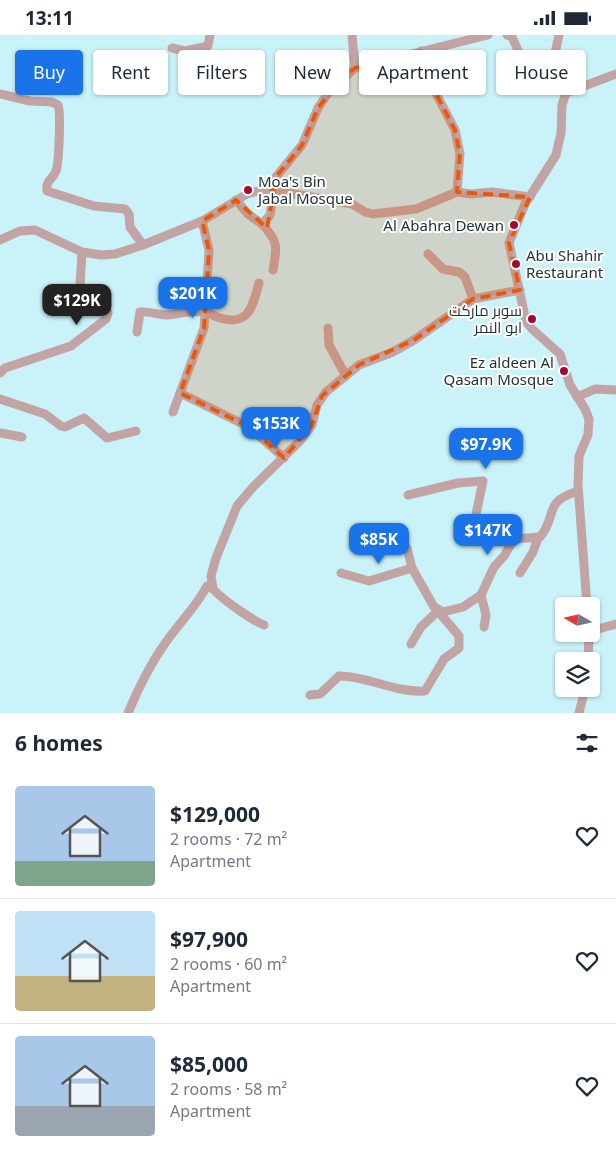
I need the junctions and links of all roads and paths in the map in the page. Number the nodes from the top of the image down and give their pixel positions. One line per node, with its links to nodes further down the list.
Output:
1 (210, 35): 6 (street)
2 (352, 35): 11 (street)
3 (488, 35): 7 (street)
4 (507, 35): 8 (street)
5 (559, 35): 9 (street)
6 (172, 49)
7 (426, 50)
8 (518, 50)
9 (556, 50)
10 (359, 67): 11 (street)
11 (355, 68): 17 (street)
12 (616, 74): 13 (street)
13 (586, 85)
14 (0, 94): 24 (street)
15 (437, 95): 18 (street)
16 (566, 95): 19 (street)
17 (270, 189): 18 (street); 20 (street); 22 (street)
18 (456, 192): 19 (street)
19 (530, 197): 29 (street)
20 (236, 201): 21 (street); 22 (street)
21 (202, 221): 24 (street); 31 (street)
22 (262, 224): 27 (street)
23 (0, 240): 25 (street)
24 (142, 245): 25 (street)
25 (82, 252): 34 (street)
26 (428, 254): 30 (street)
27 (273, 270)
28 (259, 283): 31 (street)
29 (520, 290): 30 (street); 38 (street)
30 (473, 299): 35 (street)
31 (204, 312): 33 (street); 37 (street)
32 (328, 328): 35 (street)
33 (137, 331)
34 (0, 373)
35 (346, 376): 44 (street)
36 (616, 389): 38 (street)
37 (180, 393): 40 (street); 44 (street)
38 (577, 397): 45 (street)
39 (0, 399): 41 (street)
40 (173, 412)
41 (136, 431)
42 (0, 433): 43 (street)
43 (22, 437)
44 (284, 457): 54 (street)
45 (578, 491): 48 (street); 56 (street)
46 (408, 495): 47 (street)
47 (518, 537): 48 (street); 55 (street)
48 (538, 538): 52 (street)
49 (407, 549): 50 (street)
50 (412, 568): 51 (street); 57 (street)
51 (341, 573)
52 (520, 573)
53 (209, 580): 54 (street)
54 (212, 589): 59 (street); 65 (street)
55 (481, 595): 57 (street); 60 (street)
56 (586, 597)
57 (438, 611): 62 (street); 63 (street)
58 (616, 624): 61 (street)
59 (264, 625)
60 (484, 627)
61 (600, 628)
62 (411, 644)
63 (310, 695)
64 (583, 697): 66 (street)
65 (128, 713)
66 (579, 713)

